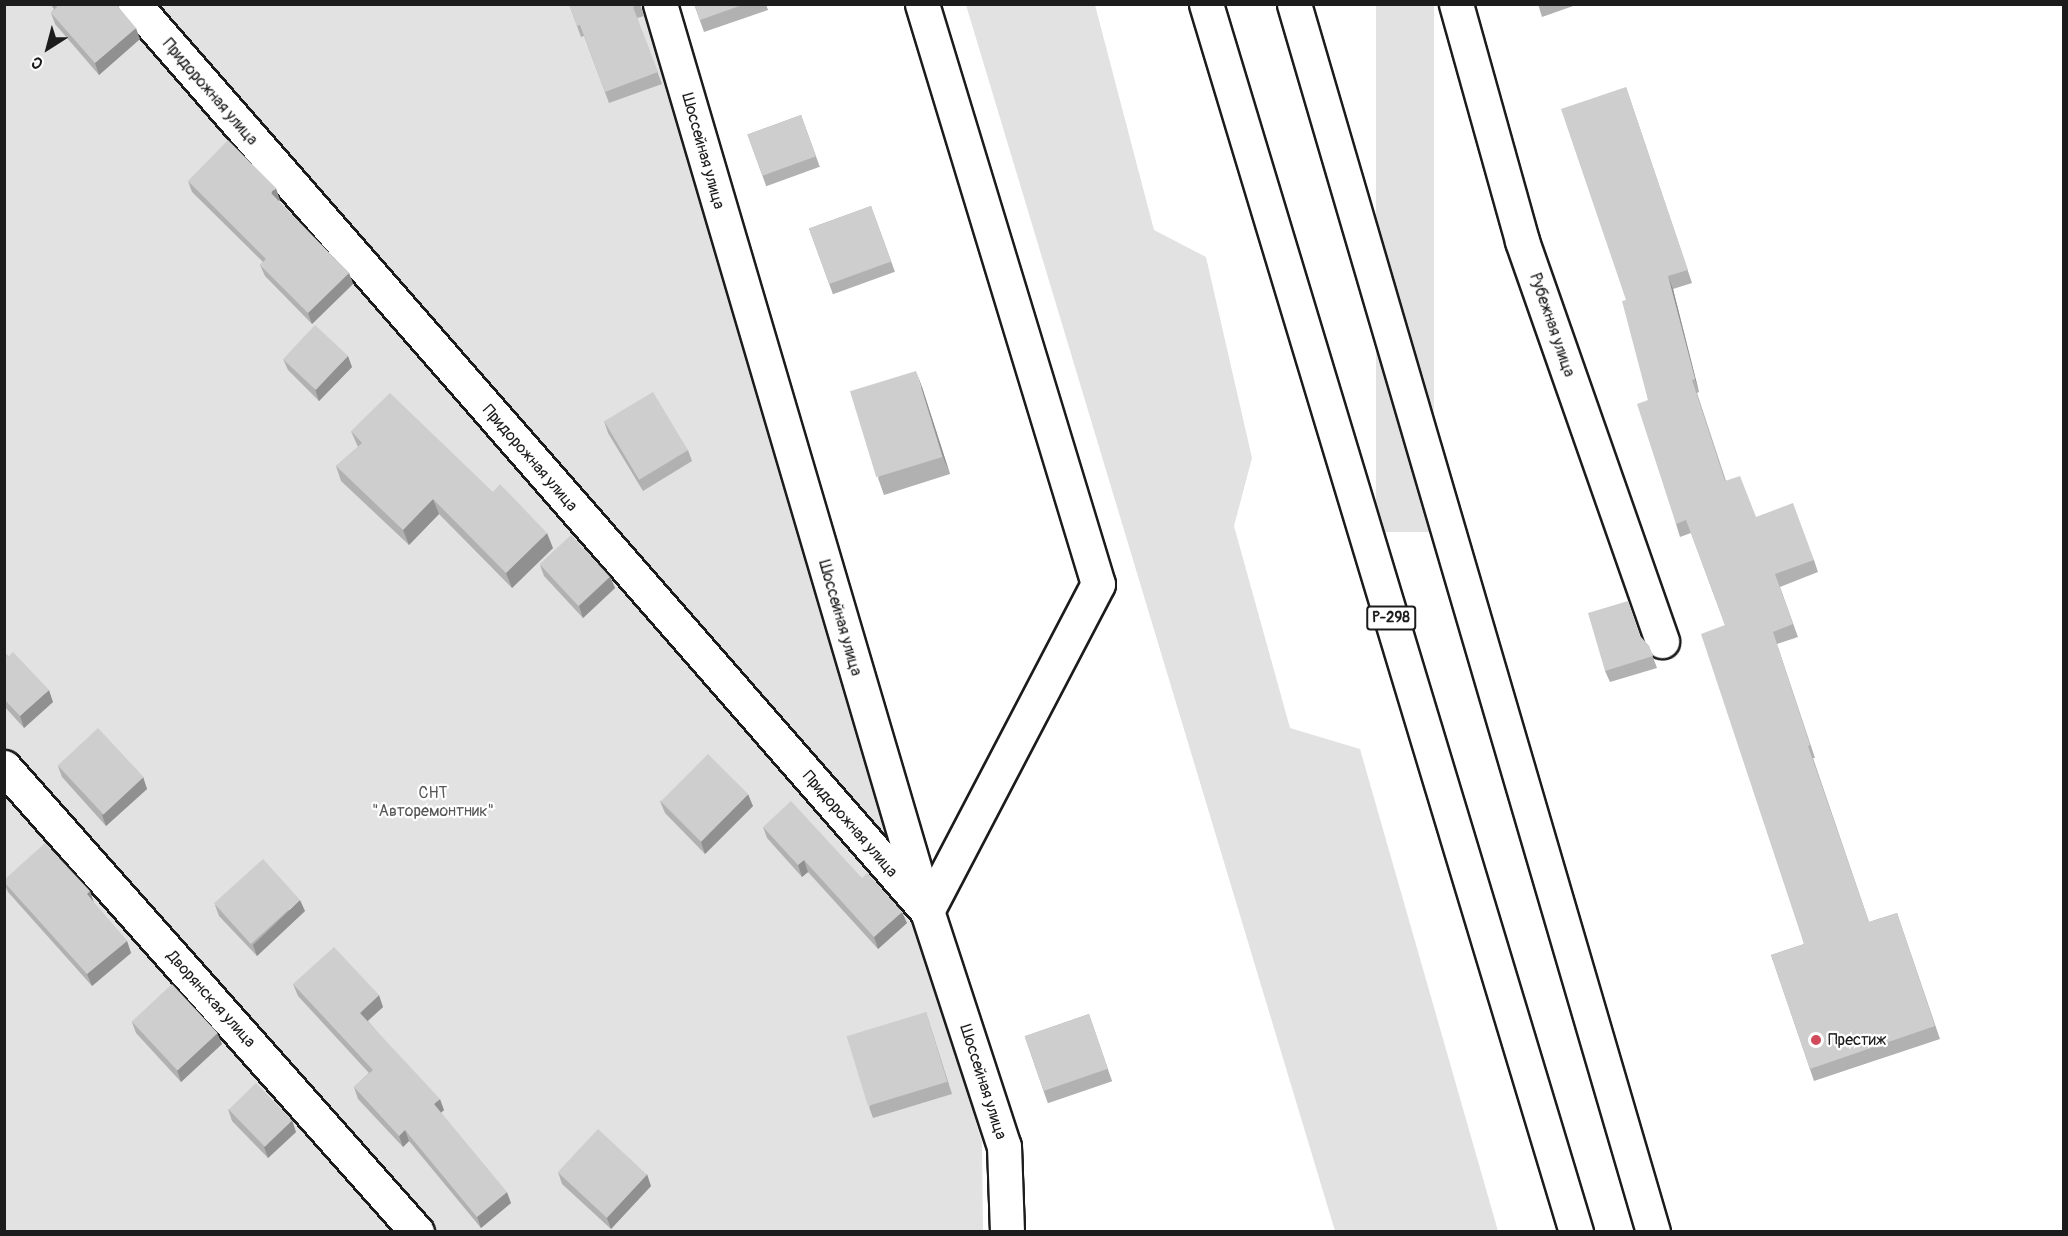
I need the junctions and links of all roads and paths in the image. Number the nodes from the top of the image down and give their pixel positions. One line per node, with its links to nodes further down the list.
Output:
1 (134, 4): 9 (main road, Придорожная улица)
2 (660, 4): 9 (main road, Шоссейная улица)
3 (922, 4): 9 (main road)
4 (1206, 4): 12 (main road, Р-298)
5 (1294, 4): 13 (main road)
6 (1456, 4): 7 (main road, Рубежная улица)
7 (1662, 641)
8 (4, 767): 10 (main road, Дворянская улица)
9 (927, 911): 11 (main road, Шоссейная улица)
10 (417, 1232)
11 (1007, 1232)
12 (1576, 1232)
13 (1653, 1232)

